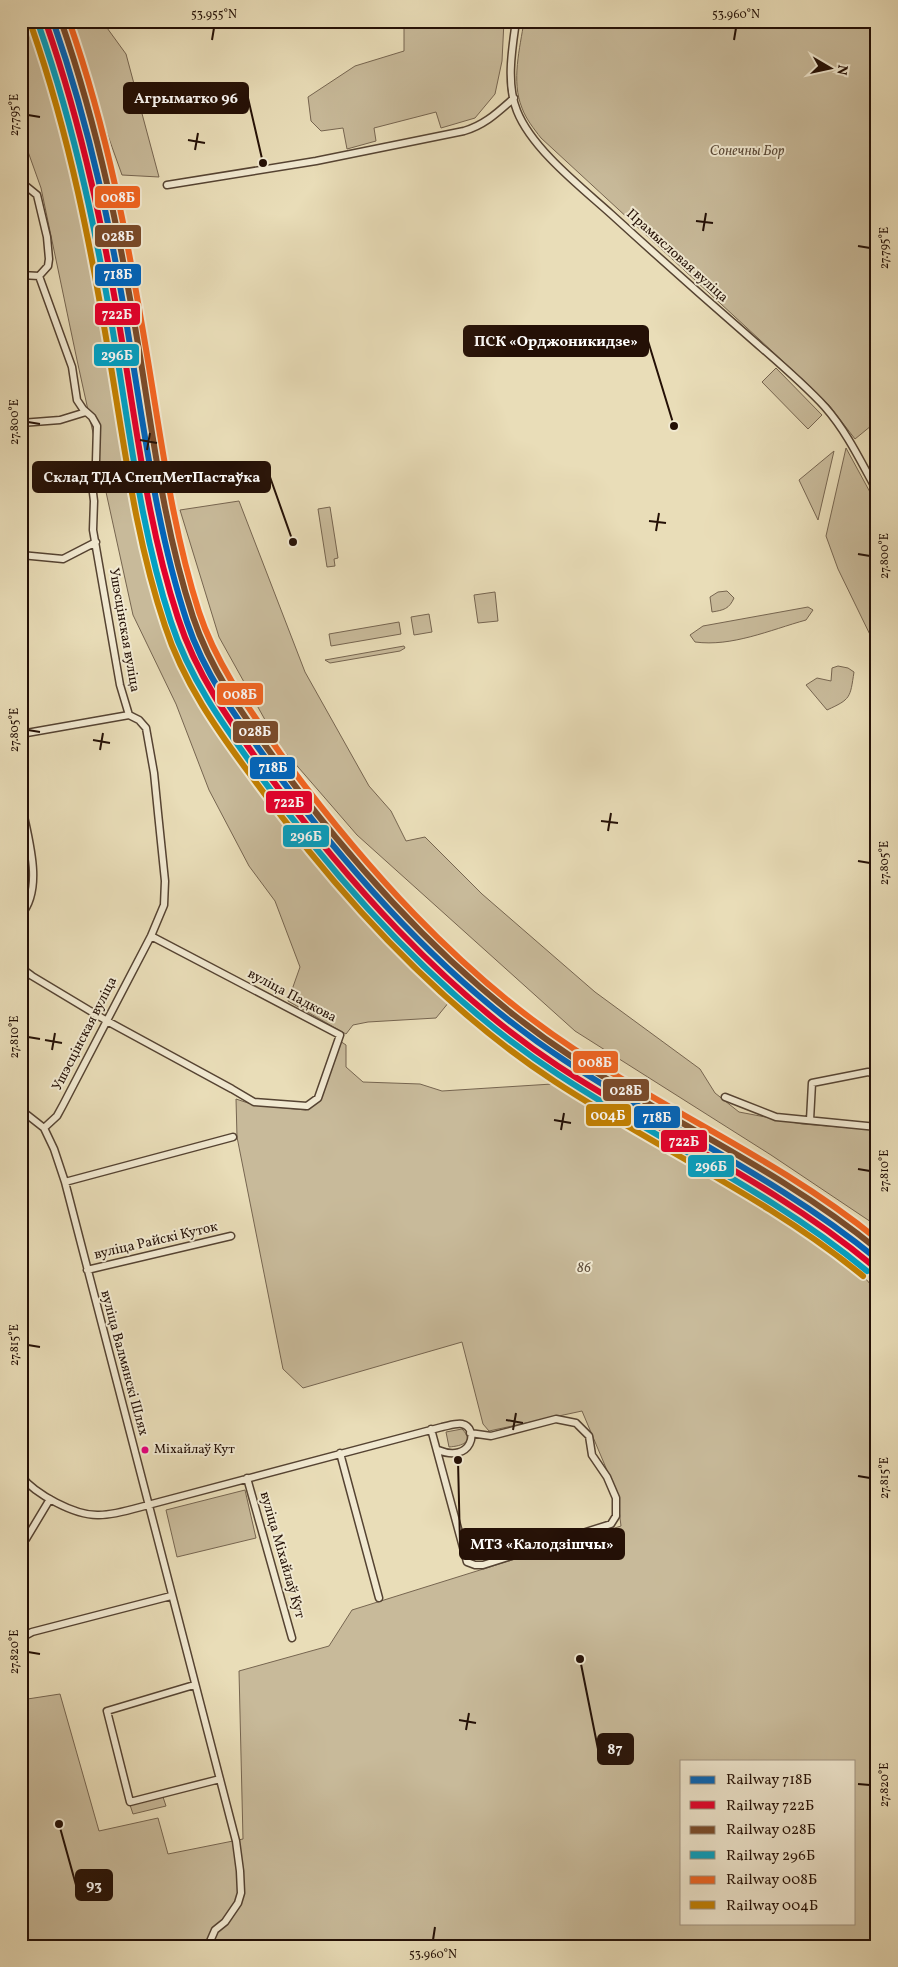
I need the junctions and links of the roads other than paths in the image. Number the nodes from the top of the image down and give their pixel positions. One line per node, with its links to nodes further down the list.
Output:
1 (516, 21): 2 (street, Прамысловая вуліца)
2 (514, 98): 4 (street); 9 (street, Прамысловая вуліца)
3 (21, 182): 6 (street)
4 (167, 185)
5 (21, 275): 6 (street)
6 (39, 276): 7 (street, Ушэсцінская вуліца)
7 (86, 412): 8 (street); 10 (street, Ушэсцінская вуліца)
8 (21, 423)
9 (877, 490)
10 (96, 542): 11 (street); 12 (street, Ушэсцінская вуліца)
11 (21, 555)
12 (129, 715): 13 (street); 16 (street, Ушэсцінская вуліца)
13 (21, 734)
14 (21, 802): 15 (street)
15 (21, 916)
16 (151, 936): 18 (street, Ушэсцінская вуліца); 18 (street, вуліца Падкова)
17 (21, 968): 18 (street)
18 (107, 1020): 24 (street, Ушэсцінская вуліца)
19 (877, 1074): 22 (street)
20 (725, 1097): 22 (street)
21 (21, 1110): 24 (street, вуліца Валмянскі Шлях)
22 (810, 1120): 23 (street)
23 (877, 1127)
24 (44, 1128): 26 (street, вуліца Валмянскі Шлях)
25 (233, 1137): 26 (street)
26 (65, 1182): 28 (street, вуліца Валмянскі Шлях)
27 (231, 1236): 28 (street, вуліца Райскі Куток)
28 (87, 1270): 36 (street, вуліца Валмянскі Шлях)
29 (431, 1430): 30 (street, вуліца Міхайлаў Кут); 31 (street); 32 (street, вуліца Міхайлаў Кут)
30 (470, 1433): 31 (street); 31 (street, вуліца Міхайлаў Кут)
31 (438, 1450)
32 (340, 1454): 34 (street, вуліца Міхайлаў Кут); 39 (street)
33 (21, 1476): 35 (street, вуліца Міхайлаў Кут)
34 (247, 1478): 36 (street, вуліца Міхайлаў Кут); 41 (street, вуліца Міхайлаў Кут)
35 (50, 1499): 36 (street, вуліца Міхайлаў Кут); 37 (street)
36 (148, 1505): 38 (street, вуліца Валмянскі Шлях)
37 (21, 1542)
38 (171, 1596): 40 (street); 42 (street, вуліца Валмянскі Шлях)
39 (379, 1598)
40 (21, 1638)
41 (292, 1638)
42 (194, 1685): 43 (street, вуліца Валмянскі Шлях); 43 (street)
43 (220, 1778): 44 (street, вуліца Валмянскі Шлях)
44 (208, 1946)

